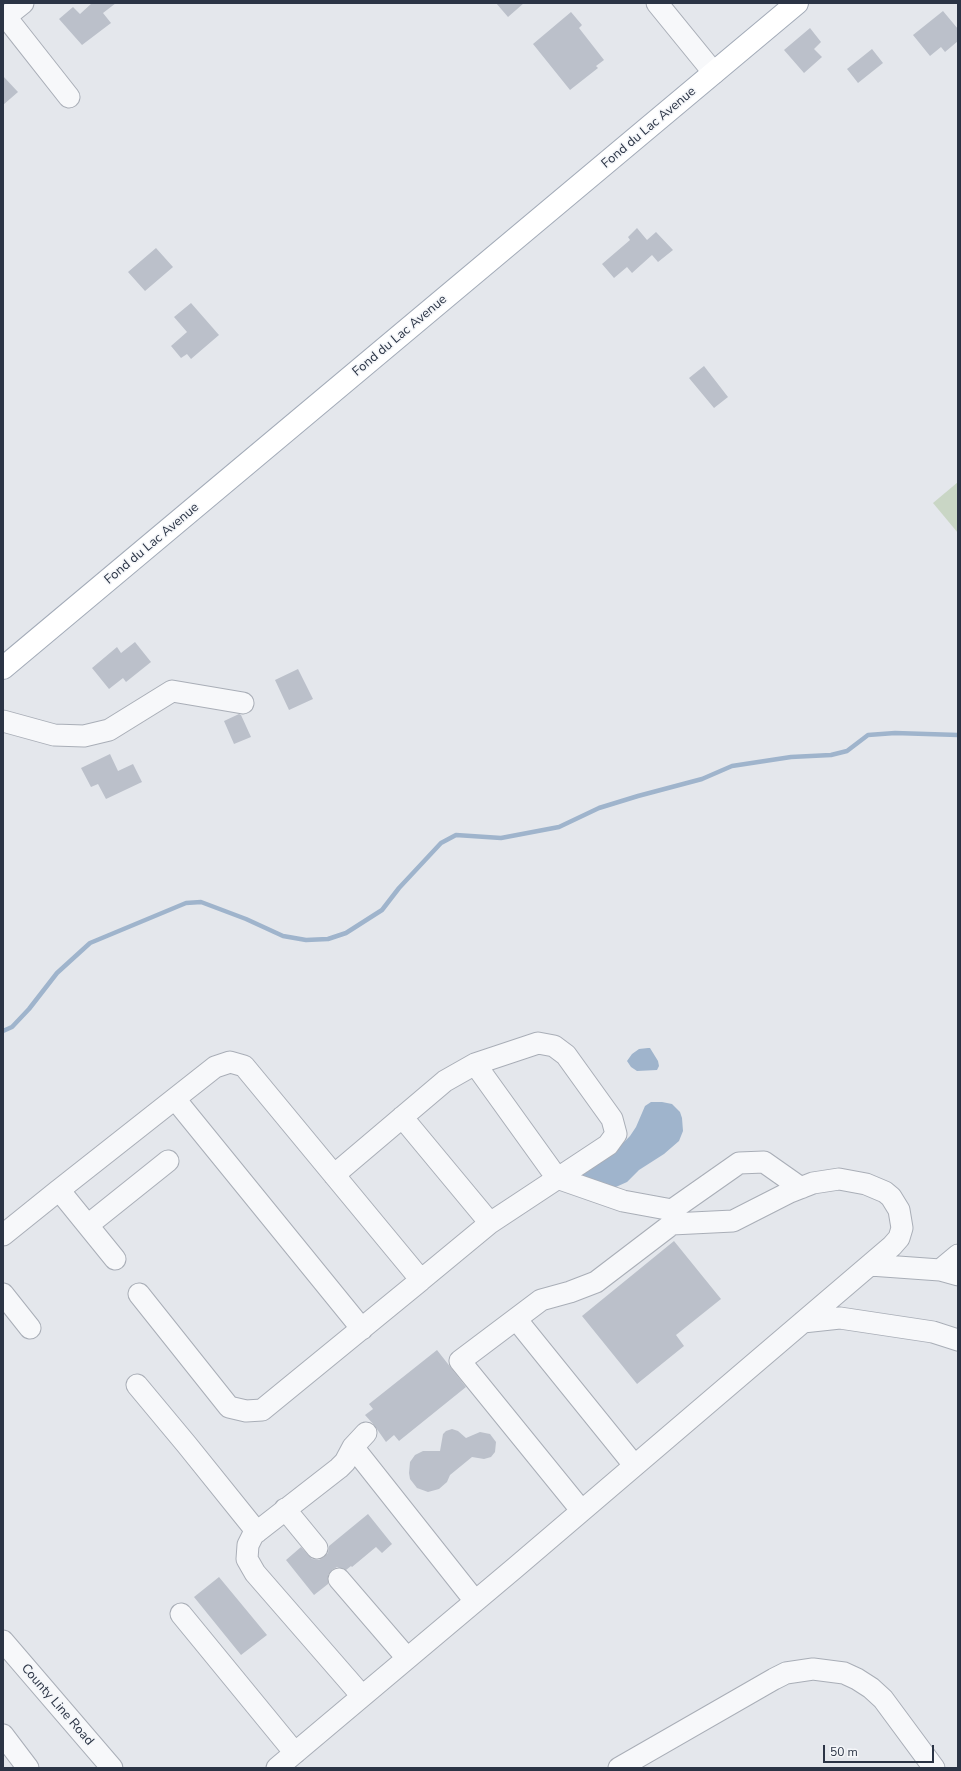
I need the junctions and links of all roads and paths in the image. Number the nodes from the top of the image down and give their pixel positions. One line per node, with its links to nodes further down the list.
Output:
1 (23, 3): 4 (street)
2 (657, 3): 5 (street)
3 (797, 3): 5 (main road, Fond du Lac Avenue)
4 (5, 18): 6 (street)
5 (714, 73): 7 (main road, Fond du Lac Avenue)
6 (69, 97)
7 (3, 668)
8 (243, 703): 9 (street)
9 (3, 721)
10 (475, 1064): 12 (street); 15 (street); 15 (street)
11 (175, 1098): 14 (street); 17 (street); 31 (street)
12 (402, 1117): 14 (street); 18 (street)
13 (168, 1161): 19 (street)
14 (334, 1175): 25 (street)
15 (558, 1178): 16 (street); 18 (street)
16 (801, 1188): 23 (street); 28 (street)
17 (59, 1190): 19 (street); 20 (street)
18 (490, 1223): 25 (street)
19 (88, 1225): 22 (street)
20 (3, 1235)
21 (958, 1255): 24 (street)
22 (115, 1259)
23 (870, 1265): 24 (street); 29 (street)
24 (949, 1272)
25 (421, 1280): 31 (street)
26 (3, 1294): 30 (street)
27 (139, 1294): 31 (street)
28 (516, 1319): 34 (street); 36 (street)
29 (803, 1322): 32 (street); 34 (street)
30 (30, 1328)
31 (362, 1329)
32 (958, 1340)
33 (137, 1385): 37 (street)
34 (634, 1464): 36 (street)
35 (286, 1509): 37 (street); 38 (street); 40 (street)
36 (581, 1510): 40 (street)
37 (257, 1532): 44 (street)
38 (317, 1548)
39 (339, 1579): 43 (street)
40 (475, 1601): 43 (street)
41 (180, 1614): 46 (street)
42 (3, 1641): 48 (street, County Line Road)
43 (407, 1658): 44 (street)
44 (362, 1696): 46 (street)
45 (3, 1735): 47 (street)
46 (295, 1753): 49 (street)
47 (28, 1768)
48 (112, 1768)
49 (277, 1768)
50 (619, 1768): 51 (street)
51 (934, 1768)

